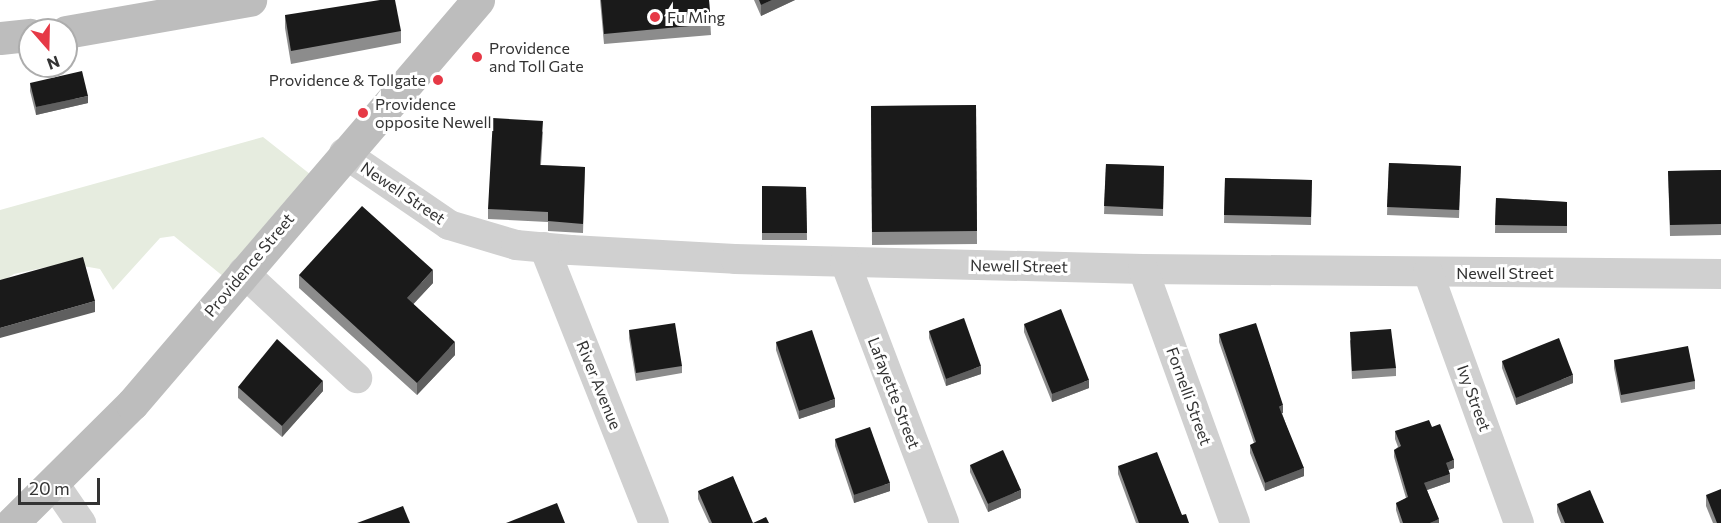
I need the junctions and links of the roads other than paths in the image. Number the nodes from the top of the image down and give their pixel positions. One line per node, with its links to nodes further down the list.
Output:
1 (250, 0): 3 (main road)
2 (478, 0): 6 (main road, Providence Street)
3 (78, 30)
4 (18, 36): 5 (main road)
5 (0, 38)
6 (344, 153): 7 (street, Newell Street); 10 (main road, Providence Street)
7 (544, 247): 8 (street, Newell Street); 17 (street, River Avenue)
8 (845, 262): 9 (street, Newell Street); 18 (street, Lafayette Street)
9 (1143, 269): 11 (street, Newell Street); 19 (street, Fornelli Street)
10 (243, 272): 13 (street); 14 (main road, Providence Street)
11 (1428, 272): 12 (street, Newell Street); 20 (street, Ivy Street)
12 (1721, 274)
13 (357, 378)
14 (53, 482): 15 (main road, Providence Street); 16 (street)
15 (12, 523)
16 (81, 523)
17 (654, 523)
18 (944, 523)
19 (1235, 523)
20 (1519, 523)

